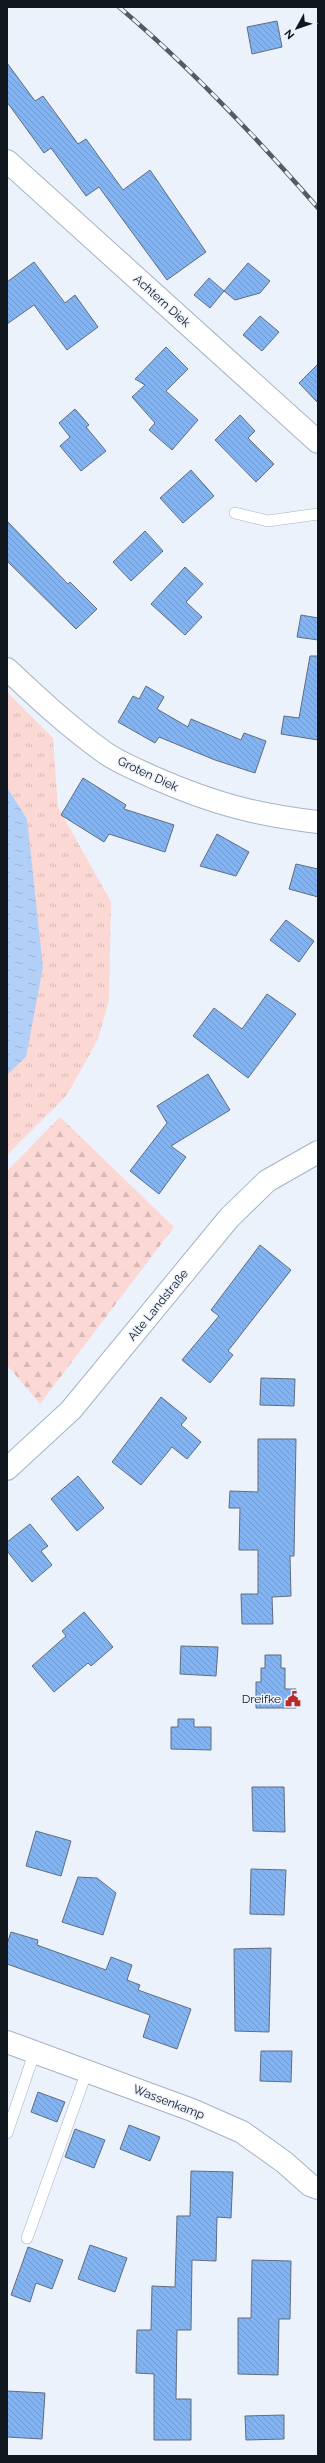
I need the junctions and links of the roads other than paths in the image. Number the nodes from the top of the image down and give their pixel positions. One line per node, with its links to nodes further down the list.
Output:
1 (7, 161): 2 (street, Achtern Diek)
2 (318, 442)
3 (235, 513): 4 (lane)
4 (318, 514)
5 (7, 669): 6 (street, Groten Diek)
6 (318, 822)
7 (318, 1152): 8 (street, Alte Landstraße)
8 (7, 1469)
9 (7, 2042): 10 (street, Wassenkamp)
10 (35, 2051): 11 (street, Wassenkamp); 12 (lane)
11 (87, 2071): 13 (street, Wassenkamp); 14 (lane)
12 (7, 2133)
13 (318, 2188)
14 (28, 2238)

